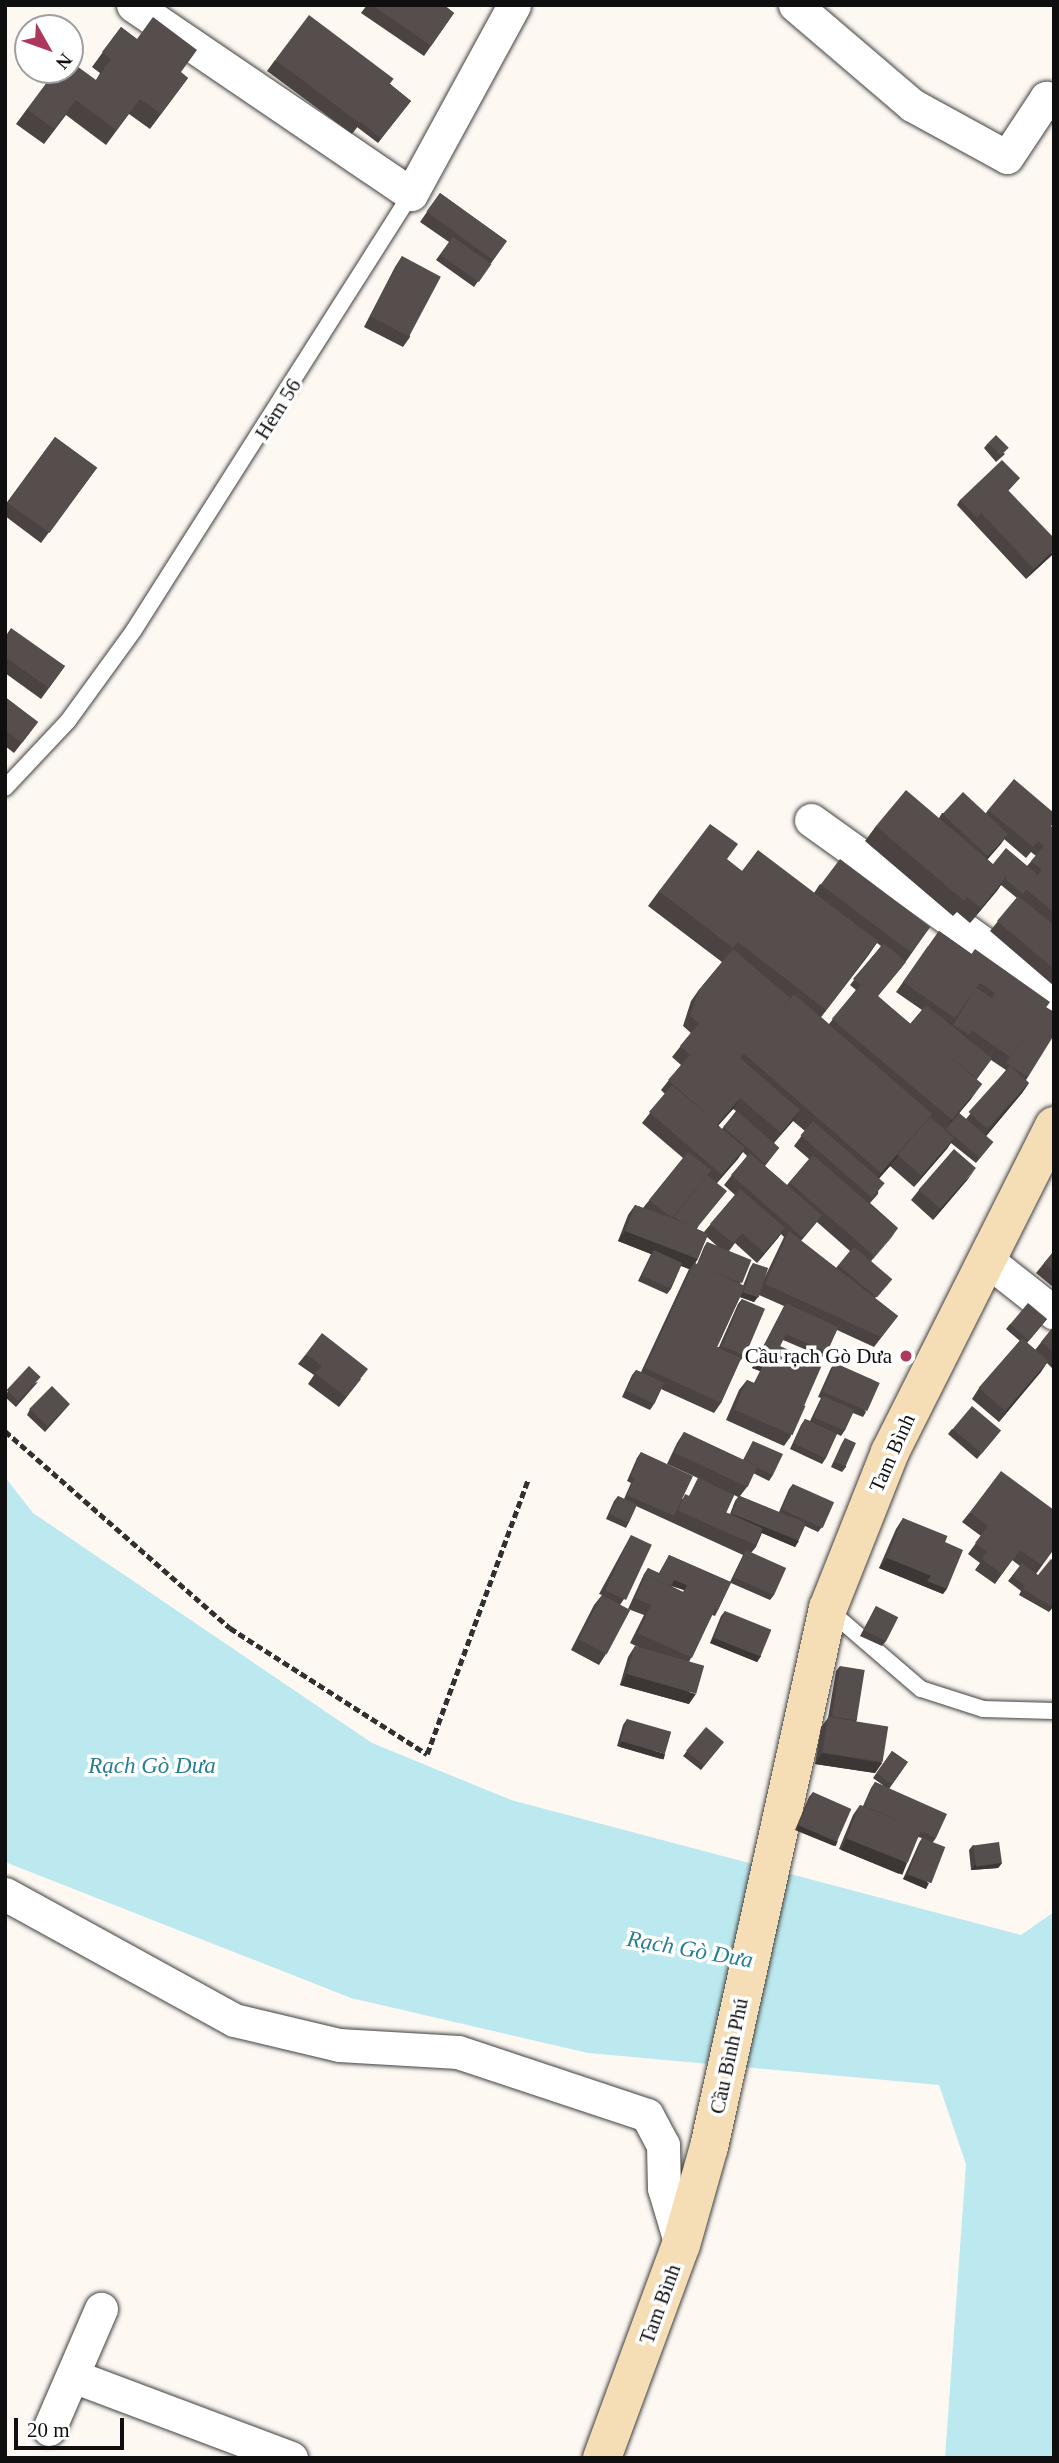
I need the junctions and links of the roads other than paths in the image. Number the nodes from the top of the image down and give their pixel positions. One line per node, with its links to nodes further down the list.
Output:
1 (133, 5): 5 (street)
2 (514, 5): 5 (street, Hẻm 56)
3 (795, 5): 4 (street)
4 (1054, 104)
5 (411, 194): 6 (lane, Hẻm 56)
6 (5, 788)
7 (811, 820): 8 (street)
8 (1054, 994)
9 (1054, 1126): 10 (main road, Tam Bình)
10 (986, 1261): 11 (street); 12 (main road, Tam Bình)
11 (1054, 1313)
12 (828, 1608): 13 (lane); 14 (main road, Tam Bình)
13 (1054, 1711)
14 (785, 1801): 16 (main road, Cầu Bình Phú)
15 (5, 1894): 17 (street)
16 (709, 2147): 17 (main road, Tam Bình)
17 (681, 2245): 22 (main road, Tam Bình)
18 (101, 2309): 19 (street)
19 (73, 2376): 20 (street); 21 (street)
20 (50, 2429)
21 (291, 2458)
22 (602, 2458)

